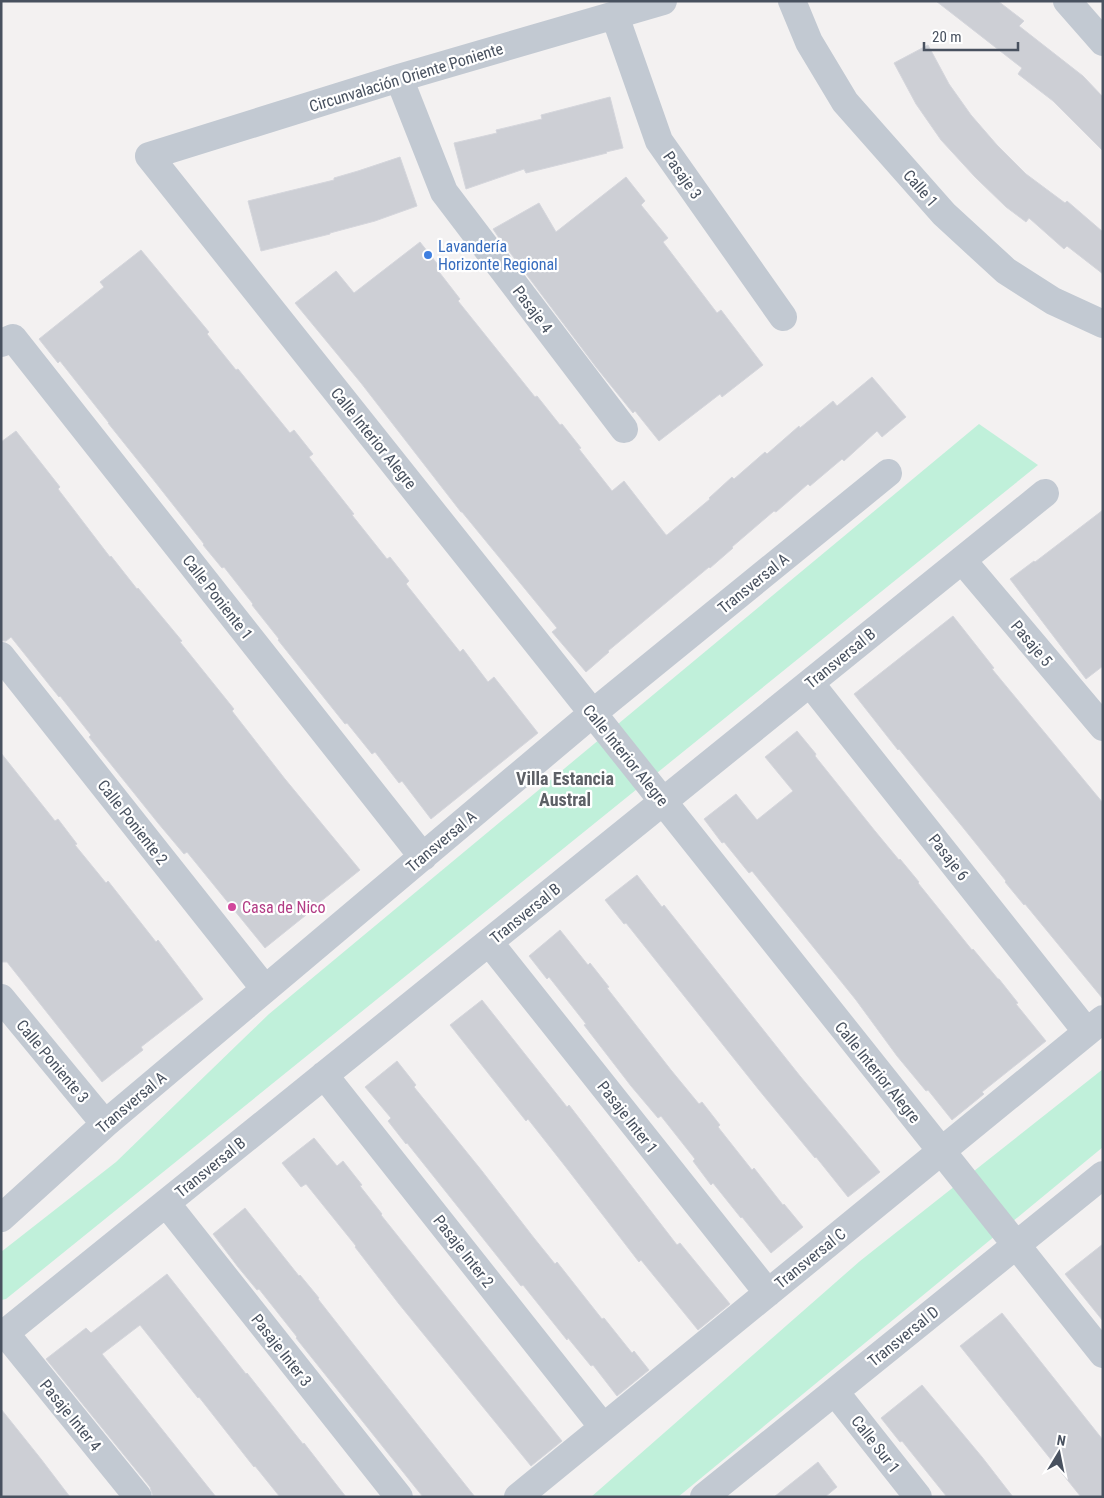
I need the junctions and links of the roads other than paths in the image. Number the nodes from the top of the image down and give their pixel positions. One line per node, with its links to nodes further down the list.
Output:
1 (663, 1): 4 (street, Circunvalación Oriente Poniente)
2 (792, 1): 9 (street, Calle 1)
3 (1067, 1): 5 (street)
4 (615, 16): 6 (street, Circunvalación Oriente Poniente); 8 (street, Pasaje 3)
5 (1103, 42)
6 (399, 78): 7 (street, Circunvalación Oriente Poniente); 11 (street, Pasaje 4)
7 (149, 156): 17 (street, Calle Interior Alegre)
8 (783, 317)
9 (1103, 324)
10 (7, 341): 20 (street, Calle Poniente 1)
11 (624, 429)
12 (888, 473): 17 (street, Transversal A)
13 (1045, 493): 14 (street, Transversal B)
14 (962, 560): 16 (street, Transversal B); 18 (street, Pasaje 5)
15 (1, 656): 22 (street, Calle Poniente 2)
16 (810, 683): 19 (street, Transversal B); 24 (street, Pasaje 6)
17 (593, 714): 19 (street, Calle Interior Alegre); 20 (street, Transversal A)
18 (1103, 726)
19 (663, 801): 21 (street, Transversal B); 27 (street, Calle Interior Alegre)
20 (423, 857): 22 (street, Transversal A)
21 (489, 942): 25 (street, Transversal B); 32 (street, Pasaje Inter 1)
22 (265, 989): 26 (street, Transversal A)
23 (1, 998): 26 (street, Calle Poniente 3)
24 (1095, 1025): 27 (street, Transversal C)
25 (324, 1075): 29 (street, Transversal B); 36 (street, Pasaje Inter 2)
26 (105, 1124): 30 (street, Transversal A)
27 (941, 1151): 31 (street, Calle Interior Alegre); 32 (street, Transversal C)
28 (1103, 1175): 31 (street, Transversal D)
29 (166, 1203): 33 (street, Transversal B); 38 (street, Pasaje Inter 3)
30 (1, 1218)
31 (1016, 1245): 34 (street, Calle Interior Alegre); 35 (street, Transversal D)
32 (768, 1293): 36 (street, Transversal C)
33 (5, 1333): 37 (street, Pasaje Inter 4)
34 (1103, 1354)
35 (834, 1392): 40 (street, Transversal D); 41 (street, Calle Sur 1)
36 (603, 1427): 39 (street, Transversal C)
37 (138, 1497)
38 (399, 1497)
39 (518, 1497)
40 (704, 1497)
41 (918, 1497)

